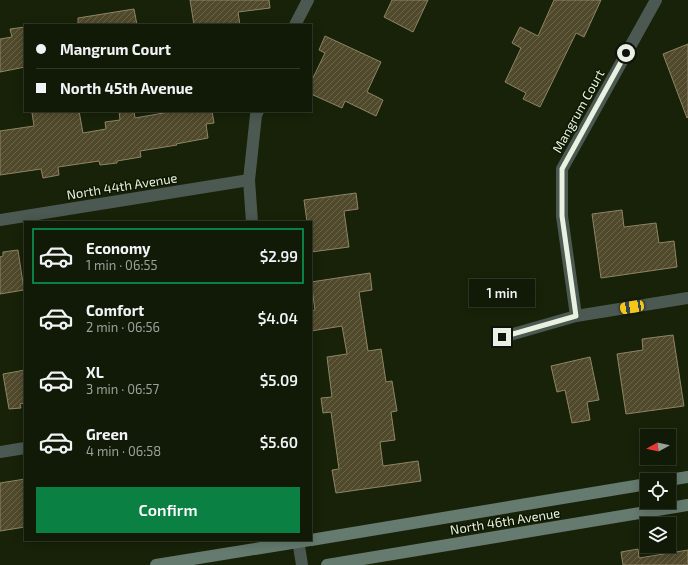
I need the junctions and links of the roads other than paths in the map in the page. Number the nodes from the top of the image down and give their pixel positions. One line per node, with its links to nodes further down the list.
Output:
1 (308, 0): 3 (street)
2 (656, 0): 9 (street, Mangrum Court)
3 (296, 24)
4 (258, 112): 5 (street)
5 (249, 180): 6 (street, North 44th Avenue); 7 (street)
6 (0, 220)
7 (252, 221)
8 (688, 298): 9 (street)
9 (576, 316): 10 (street)
10 (502, 337)
11 (24, 448): 12 (street)
12 (0, 452)
13 (688, 477): 14 (street)
14 (676, 479)
15 (640, 485): 17 (street, North 46th Avenue)
16 (688, 505): 22 (street, North 46th Avenue)
17 (312, 539)
18 (298, 541): 20 (street, North 46th Avenue)
19 (304, 541): 21 (street)
20 (156, 565)
21 (302, 565)
22 (326, 565)

